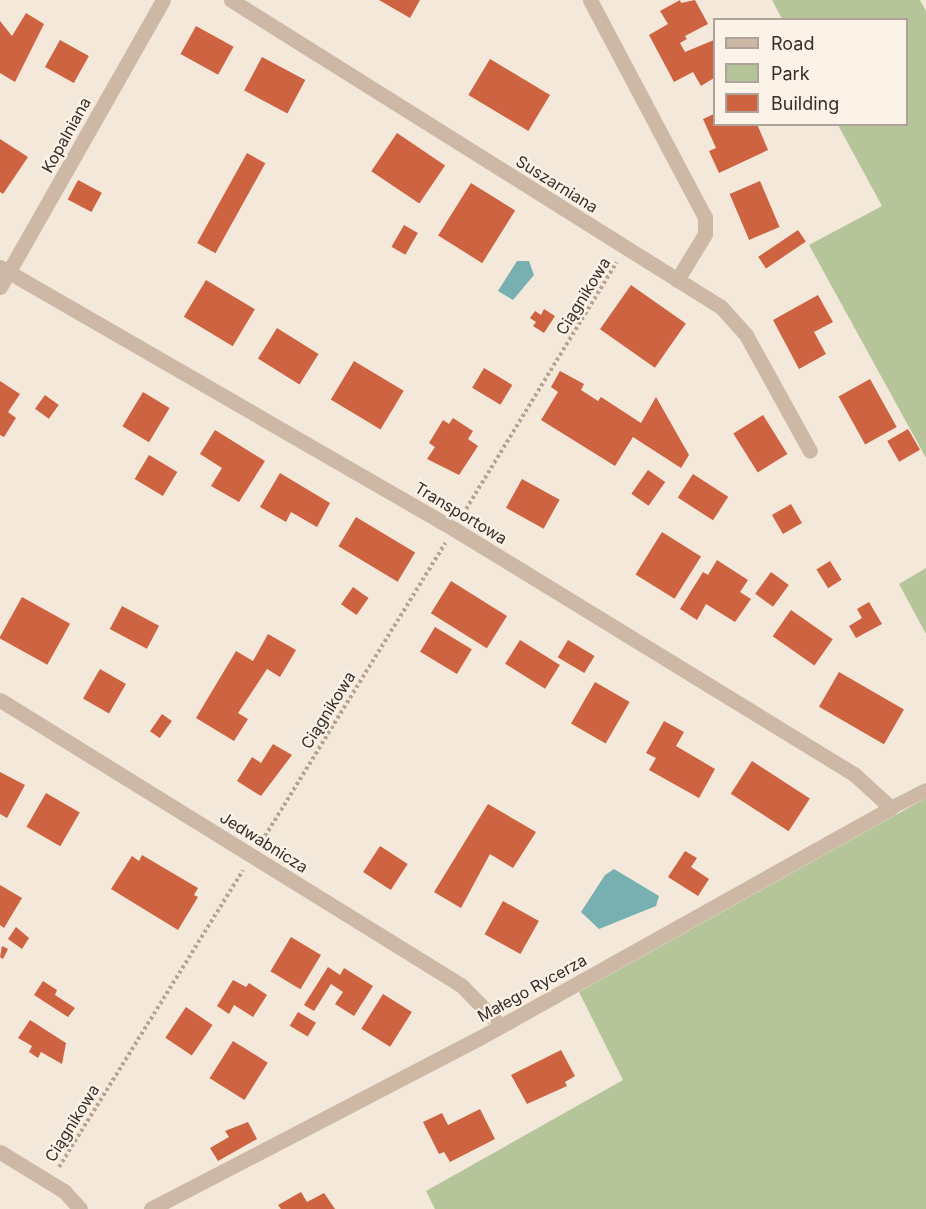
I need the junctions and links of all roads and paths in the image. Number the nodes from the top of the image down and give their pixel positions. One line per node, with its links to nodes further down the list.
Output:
1 (163, 0): 5 (street, Kopalniana)
2 (231, 0): 4 (street, Suszarniana)
3 (591, 0): 6 (street)
4 (626, 248): 6 (street, Suszarniana); 9 (path, Ciągnikowa)
5 (5, 270): 7 (street, Kopalniana); 9 (street, Transportowa)
6 (677, 280): 8 (street, Suszarniana)
7 (0, 287)
8 (810, 451)
9 (454, 529): 12 (street, Transportowa); 13 (path, Ciągnikowa)
10 (0, 700): 13 (street, Jedwabnicza)
11 (926, 790): 12 (lane, Małego Rycerza)
12 (891, 808): 14 (street, Małego Rycerza)
13 (253, 855): 14 (street, Jedwabnicza); 16 (path, Ciągnikowa)
14 (500, 1025): 18 (street, Małego Rycerza)
15 (0, 1152): 16 (street)
16 (49, 1183): 17 (street)
17 (80, 1209)
18 (151, 1209)

